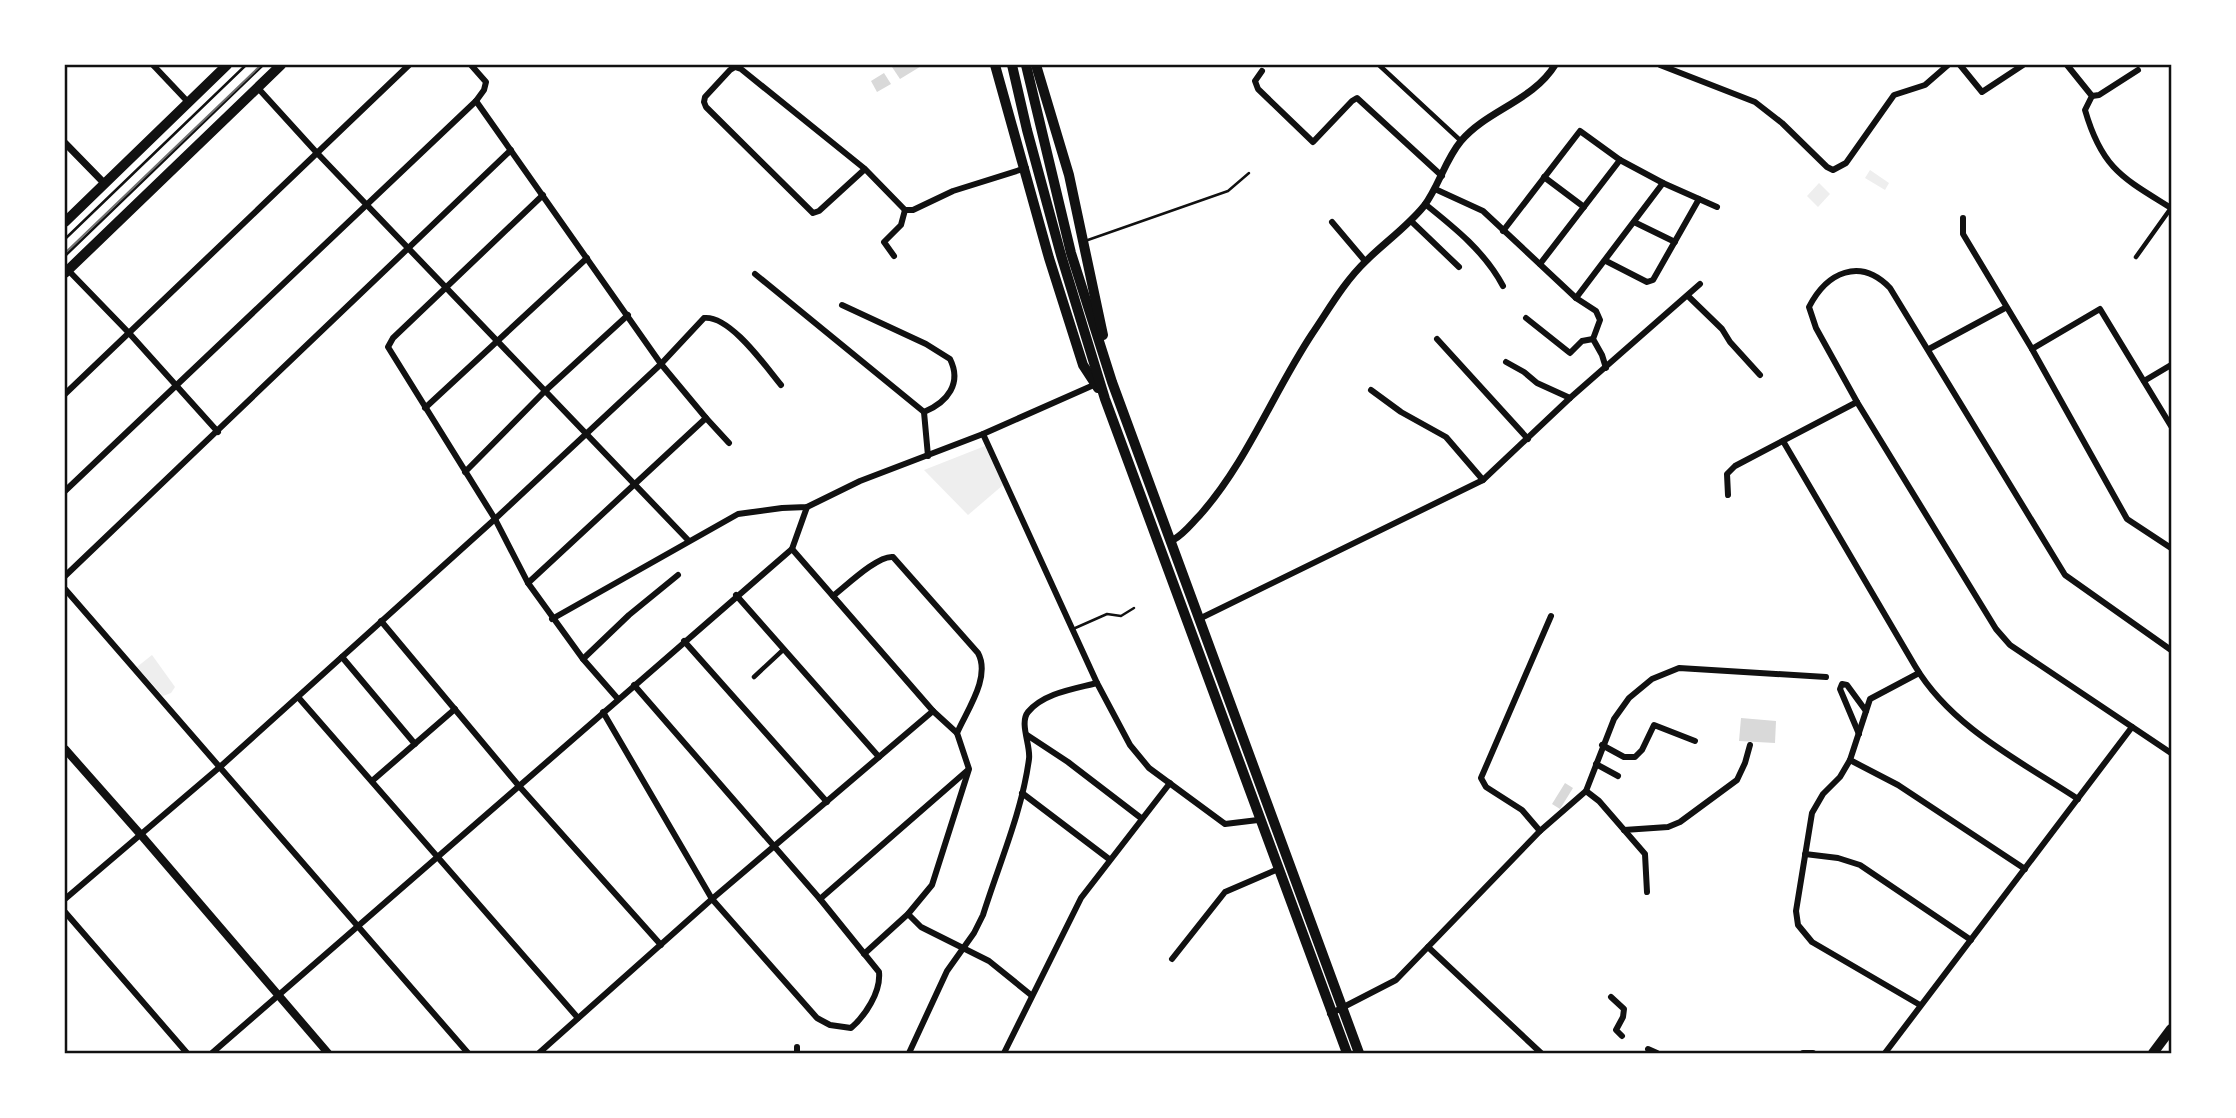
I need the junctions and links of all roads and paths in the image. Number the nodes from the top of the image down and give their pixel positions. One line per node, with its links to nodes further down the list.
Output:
1 (153, 65): 26 (street)
2 (227, 65): 26 (highway)
3 (246, 65): 19 (lane)
4 (263, 65): 22 (lane)
5 (281, 65): 23 (highway)
6 (409, 65): 30 (street)
7 (471, 65): 25 (street)
8 (995, 65): 98 (highway)
9 (1012, 65): 98 (highway)
10 (1026, 65): 90 (highway)
11 (1038, 65): 55 (street); 90 (highway)
12 (1379, 65): 27 (street)
13 (1555, 65): 27 (street)
14 (1660, 65): 15 (street)
15 (1948, 65)
16 (1960, 65): 17 (street)
17 (2023, 65)
18 (2067, 65): 24 (street)
19 (240, 70): 22 (lane); 54 (lane)
20 (2138, 70): 24 (street)
21 (1262, 71): 35 (street)
22 (249, 78): 58 (lane)
23 (257, 88): 30 (street); 66 (highway)
24 (2092, 96): 46 (street)
25 (476, 101): 29 (street); 42 (street)
26 (188, 102): 38 (highway)
27 (1461, 141): 35 (street)
28 (65, 143): 38 (street)
29 (511, 150): 40 (street); 57 (street)
30 (317, 153): 42 (street); 78 (street)
31 (1620, 160): 36 (street); 37 (street); 44 (street)
32 (1034, 166): 47 (street)
33 (864, 169): 33 (street); 47 (street)
34 (1249, 173): 55 (lane)
35 (1442, 176): 39 (street)
36 (1544, 177): 44 (street); 53 (street)
37 (1663, 183): 41 (street); 52 (street)
38 (105, 184): 50 (highway)
39 (1436, 189): 43 (street); 53 (street)
40 (543, 195): 61 (street); 70 (street)
41 (1699, 199): 45 (street); 56 (street)
42 (366, 204): 57 (street); 91 (street)
43 (1425, 204): 49 (street); 69 (street)
44 (1584, 207): 64 (street)
45 (1717, 207)
46 (2171, 208): 60 (street)
47 (905, 210): 59 (street)
48 (1963, 218): 74 (street)
49 (1411, 221): 62 (street); 65 (street)
50 (65, 222)
51 (1332, 222): 62 (street)
52 (1634, 222): 56 (street); 63 (street)
53 (1503, 232): 64 (street)
54 (65, 239)
55 (1084, 241): 77 (street)
56 (1675, 242): 63 (street)
57 (407, 247): 70 (street); 104 (street)
58 (65, 256)
59 (894, 256)
60 (2136, 257)
61 (587, 258): 75 (street); 81 (street)
62 (1366, 261): 119 (street)
63 (1606, 261): 72 (street)
64 (1540, 264): 72 (street)
65 (1459, 267)
66 (66, 271): 78 (street)
67 (755, 274): 101 (street)
68 (1700, 284): 71 (street)
69 (1503, 286)
70 (446, 287): 81 (street); 100 (street)
71 (1688, 296): 87 (street); 88 (street)
72 (1576, 298): 80 (street)
73 (842, 305): 101 (street)
74 (2005, 308): 82 (street); 83 (street)
75 (628, 315): 85 (street); 95 (street)
76 (1526, 318): 80 (street)
77 (1094, 323)
78 (129, 333): 91 (street); 96 (street)
79 (1437, 338): 107 (street)
80 (1593, 339): 87 (street)
81 (497, 341): 95 (street); 100 (street)
82 (1929, 349): 99 (street); 136 (street)
83 (2032, 349): 89 (street); 120 (street)
84 (1506, 362): 97 (street)
85 (661, 364): 93 (street); 102 (street); 105 (street)
86 (2171, 365): 89 (street)
87 (1606, 368): 97 (street)
88 (1760, 375)
89 (2144, 381): 103 (street)
90 (1112, 382): 214 (highway)
91 (175, 384): 104 (street); 114 (street)
92 (1096, 384): 106 (street)
93 (782, 385)
94 (1371, 390): 112 (street)
95 (545, 391): 105 (street); 111 (street)
96 (65, 394)
97 (1570, 398): 107 (street)
98 (1105, 399): 213 (highway)
99 (1857, 402): 108 (street); 150 (street)
100 (425, 408): 111 (street)
101 (924, 412): 110 (street)
102 (706, 418): 109 (street); 113 (street)
103 (2171, 426)
104 (218, 432): 123 (street)
105 (587, 434): 113 (street); 117 (street)
106 (983, 434): 110 (street); 133 (street)
107 (1528, 439): 112 (street)
108 (1783, 441): 115 (street); 139 (street)
109 (729, 443)
110 (928, 456): 116 (street)
111 (464, 471): 117 (street)
112 (1483, 480): 132 (street)
113 (635, 485): 118 (street); 124 (street)
114 (65, 491)
115 (1728, 495)
116 (807, 508): 118 (street); 121 (street)
117 (495, 519): 124 (street); 131 (street)
118 (688, 540): 130 (street)
119 (1172, 540)
120 (2171, 548)
121 (792, 549): 126 (street); 127 (street)
122 (678, 575): 138 (street)
123 (65, 576)
124 (528, 583): 130 (street)
125 (65, 589): 163 (street)
126 (737, 596): 134 (street); 135 (street)
127 (833, 596): 147 (street); 151 (street)
128 (1134, 608): 133 (lane)
129 (1552, 616): 176 (street)
130 (552, 618): 138 (street)
131 (382, 621): 137 (street); 146 (street)
132 (1185, 626)
133 (1073, 629): 142 (street)
134 (684, 641): 143 (street); 172 (street)
135 (784, 649): 140 (street); 160 (street)
136 (2171, 650)
137 (342, 657): 144 (street); 155 (street)
138 (583, 659): 145 (street)
139 (1919, 673): 148 (street); 171 (street)
140 (754, 677)
141 (1826, 677): 156 (street)
142 (1097, 683): 153 (street); 167 (street)
143 (634, 685): 145 (street); 178 (street)
144 (298, 697): 163 (street); 166 (street)
145 (618, 699): 149 (street)
146 (455, 709): 155 (street); 168 (street)
147 (933, 711): 151 (street); 160 (street)
148 (1866, 711): 152 (street); 152 (street)
149 (603, 712): 168 (street); 186 (street)
150 (2132, 727): 159 (street); 171 (street)
151 (957, 733): 164 (street)
152 (1859, 734): 161 (street)
153 (1027, 735): 170 (street); 173 (street)
154 (1695, 741): 156 (street)
155 (415, 744): 166 (street)
156 (1602, 745): 162 (street)
157 (1750, 745): 175 (street)
158 (65, 749): 177 (main road)
159 (2171, 753)
160 (879, 757): 172 (street)
161 (1850, 760): 179 (street); 182 (street)
162 (1596, 764): 165 (street); 169 (street)
163 (220, 766): 177 (street); 190 (street)
164 (969, 769): 187 (street); 189 (street)
165 (1618, 776)
166 (372, 781): 180 (street)
167 (1170, 783): 173 (street); 174 (street)
168 (519, 786): 180 (street); 192 (street)
169 (1586, 791): 175 (street); 176 (street)
170 (1022, 793): 181 (street); 194 (street)
171 (2078, 799): 182 (street)
172 (827, 802): 178 (street)
173 (1141, 818): 181 (street)
174 (1258, 820)
175 (1624, 830): 184 (street)
176 (1540, 831): 193 (street)
177 (141, 835): 185 (street); 199 (main road)
178 (775, 847): 186 (street); 187 (street)
179 (1805, 854): 191 (street); 200 (street)
180 (439, 856): 190 (street); 202 (street)
181 (1109, 859): 197 (street)
182 (2025, 869): 191 (street)
183 (1276, 870): 196 (street)
184 (1647, 892)
185 (65, 899)
186 (712, 899): 192 (street); 195 (street)
187 (820, 899): 195 (street)
188 (65, 912): 206 (street)
189 (908, 914): 194 (street); 195 (street)
190 (359, 927): 199 (street); 209 (street)
191 (1971, 940): 200 (street)
192 (661, 945): 202 (street)
193 (1428, 947): 201 (street); 215 (street)
194 (964, 948): 197 (street); 211 (street)
195 (864, 954)
196 (1172, 959)
197 (1031, 995): 212 (street)
198 (1611, 996): 204 (street)
199 (279, 997): 207 (street); 208 (main road)
200 (1920, 1005): 219 (street)
201 (1328, 1015)
202 (578, 1018): 210 (street)
203 (2171, 1029): 220 (highway)
204 (1622, 1036)
205 (1648, 1049): 216 (street)
206 (187, 1053)
207 (212, 1053)
208 (327, 1053)
209 (468, 1053)
210 (539, 1053)
211 (910, 1053)
212 (1004, 1053)
213 (1347, 1053)
214 (1359, 1053)
215 (1541, 1053)
216 (1657, 1053)
217 (1804, 1053): 218 (street)
218 (1813, 1053)
219 (1885, 1053)
220 (2153, 1053)

